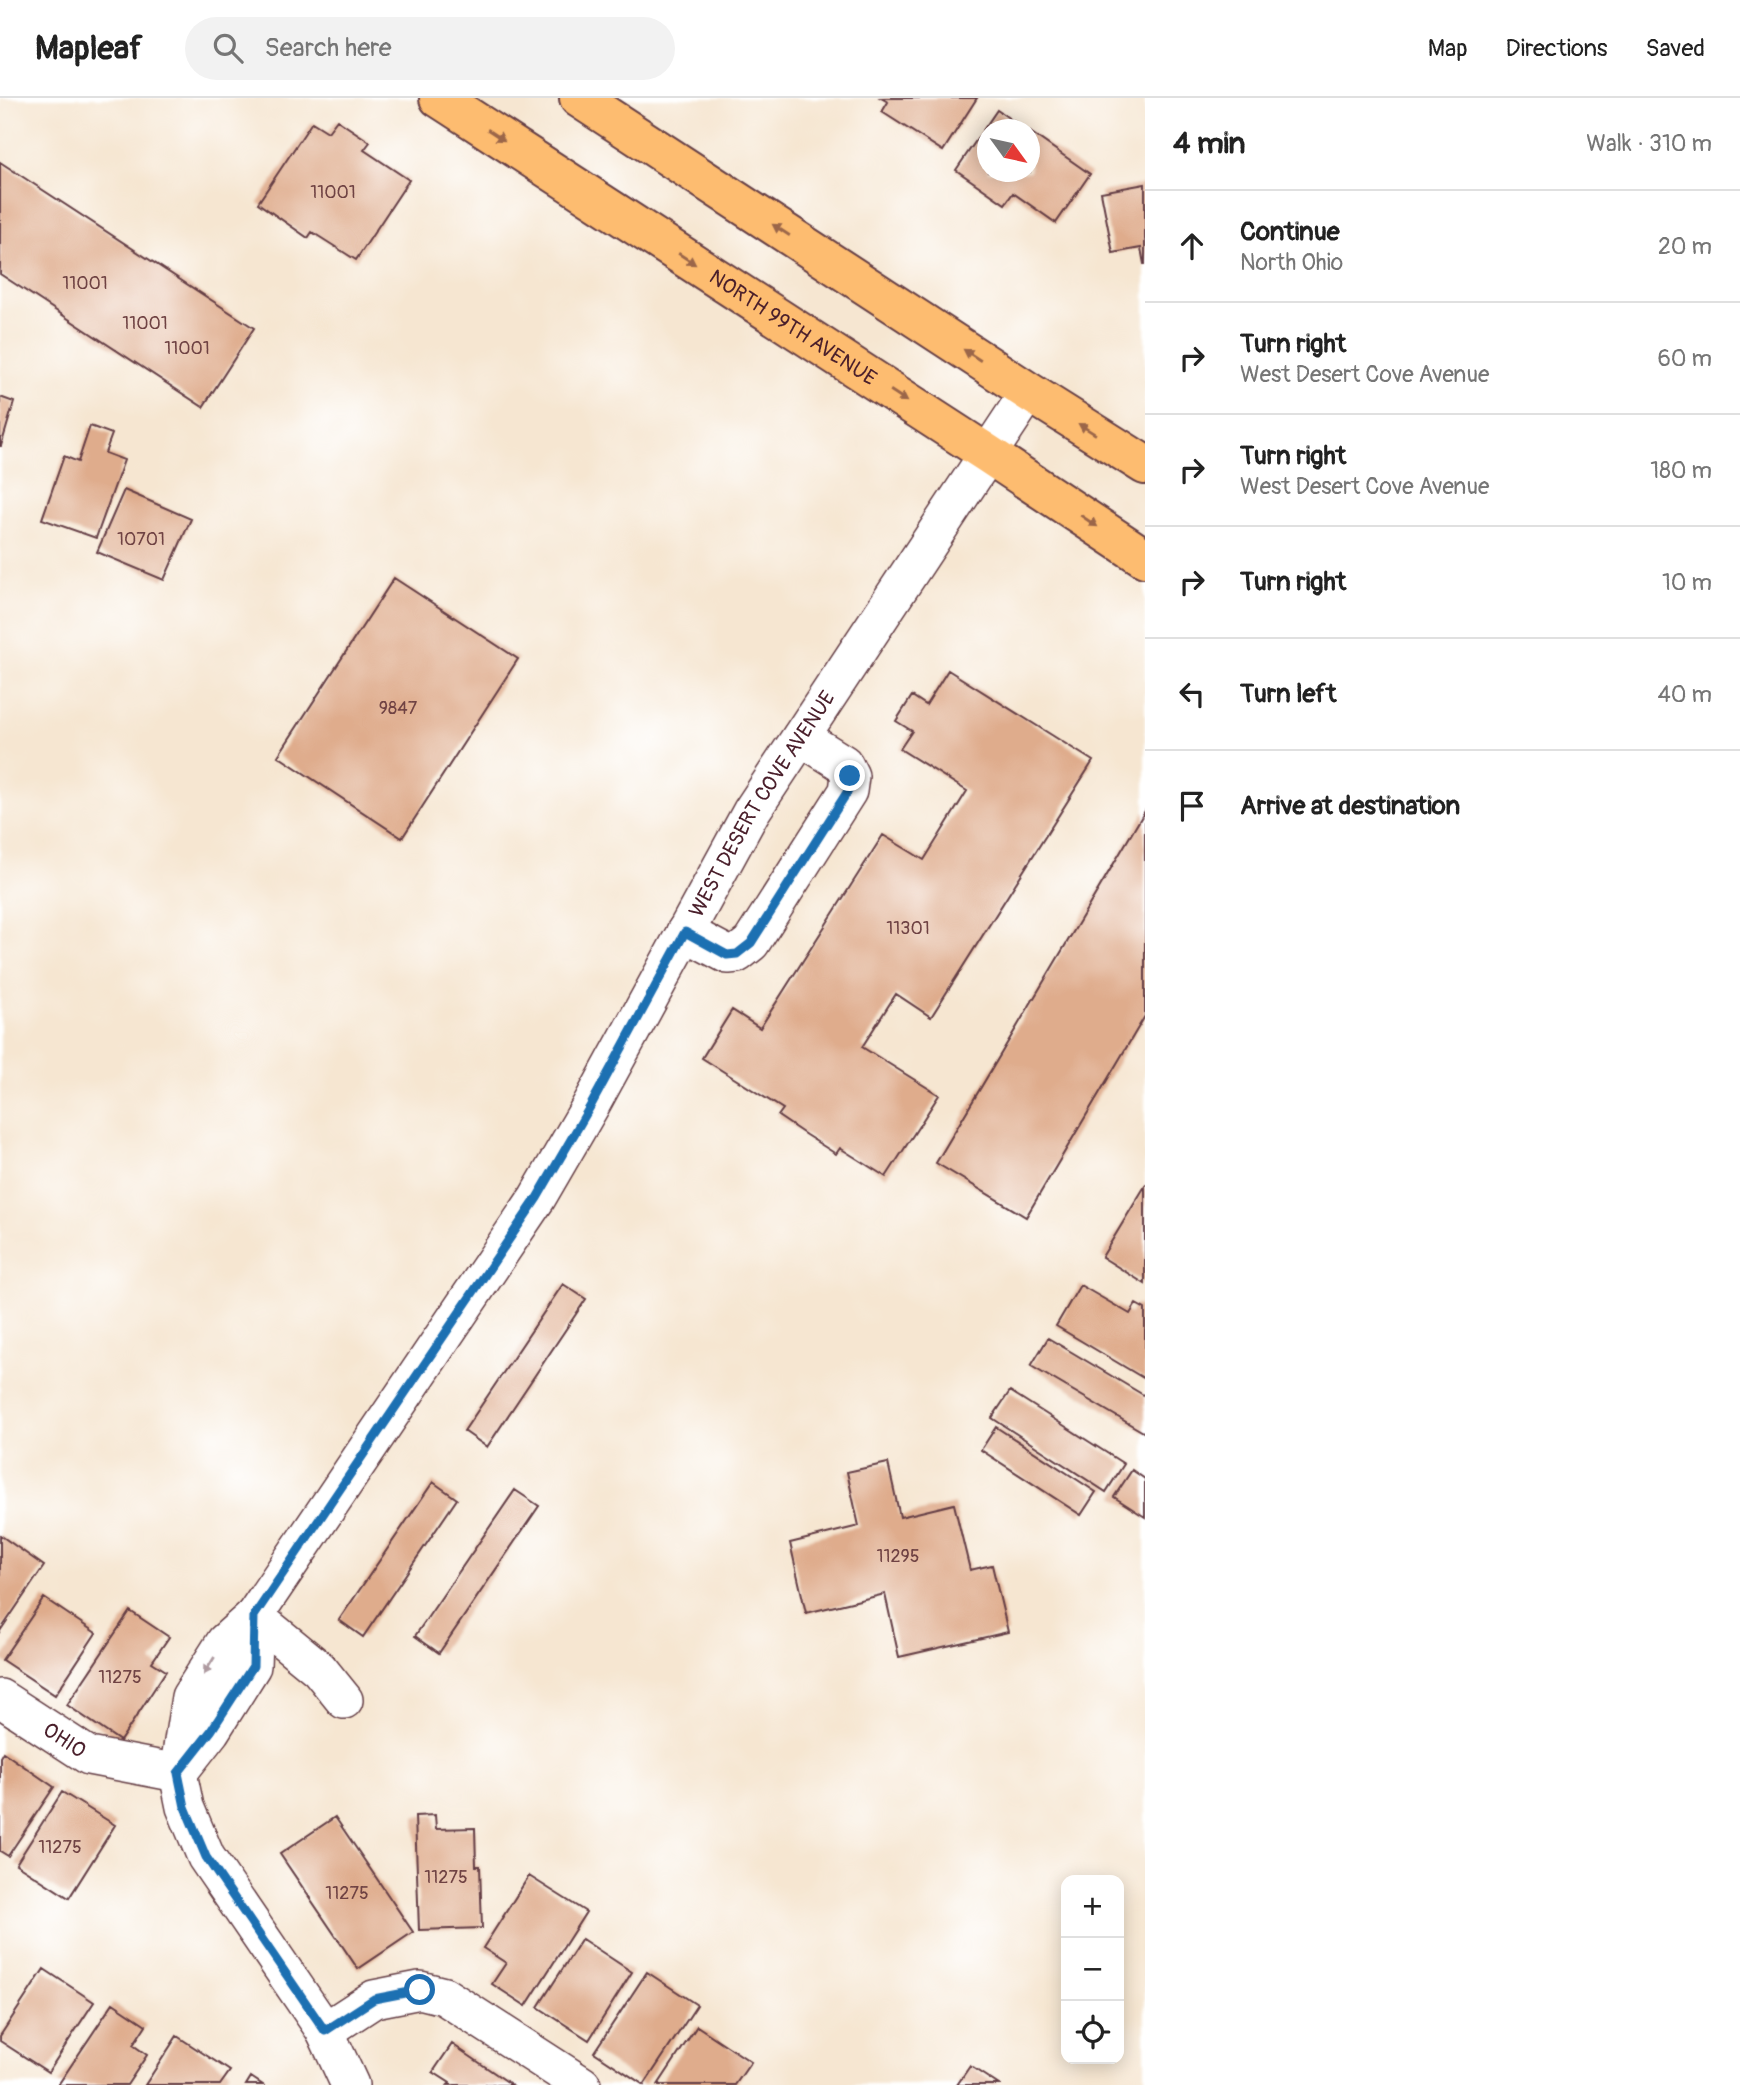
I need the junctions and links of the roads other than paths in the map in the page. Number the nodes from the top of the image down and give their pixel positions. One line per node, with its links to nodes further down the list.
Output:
1 (439, 98): 4 (main road, NORTH 99TH AVENUE, one-way to 4)
2 (579, 98): 3 (main road, one-way to 2)
3 (1029, 392): 4 (street, WEST DESERT COVE AVENUE); 5 (main road, one-way to 3)
4 (988, 454): 6 (main road, NORTH 99TH AVENUE, one-way to 6); 7 (street, WEST DESERT COVE AVENUE)
5 (1145, 465)
6 (1145, 558)
7 (801, 737): 8 (street, WEST DESERT COVE AVENUE); 8 (street)
8 (685, 932): 9 (street, WEST DESERT COVE AVENUE)
9 (254, 1616): 11 (street); 12 (street)
10 (0, 1698): 12 (street, OHIO)
11 (344, 1700)
12 (178, 1773): 13 (street)
13 (325, 2031): 14 (street); 15 (street)
14 (350, 2085)
15 (582, 2085)

